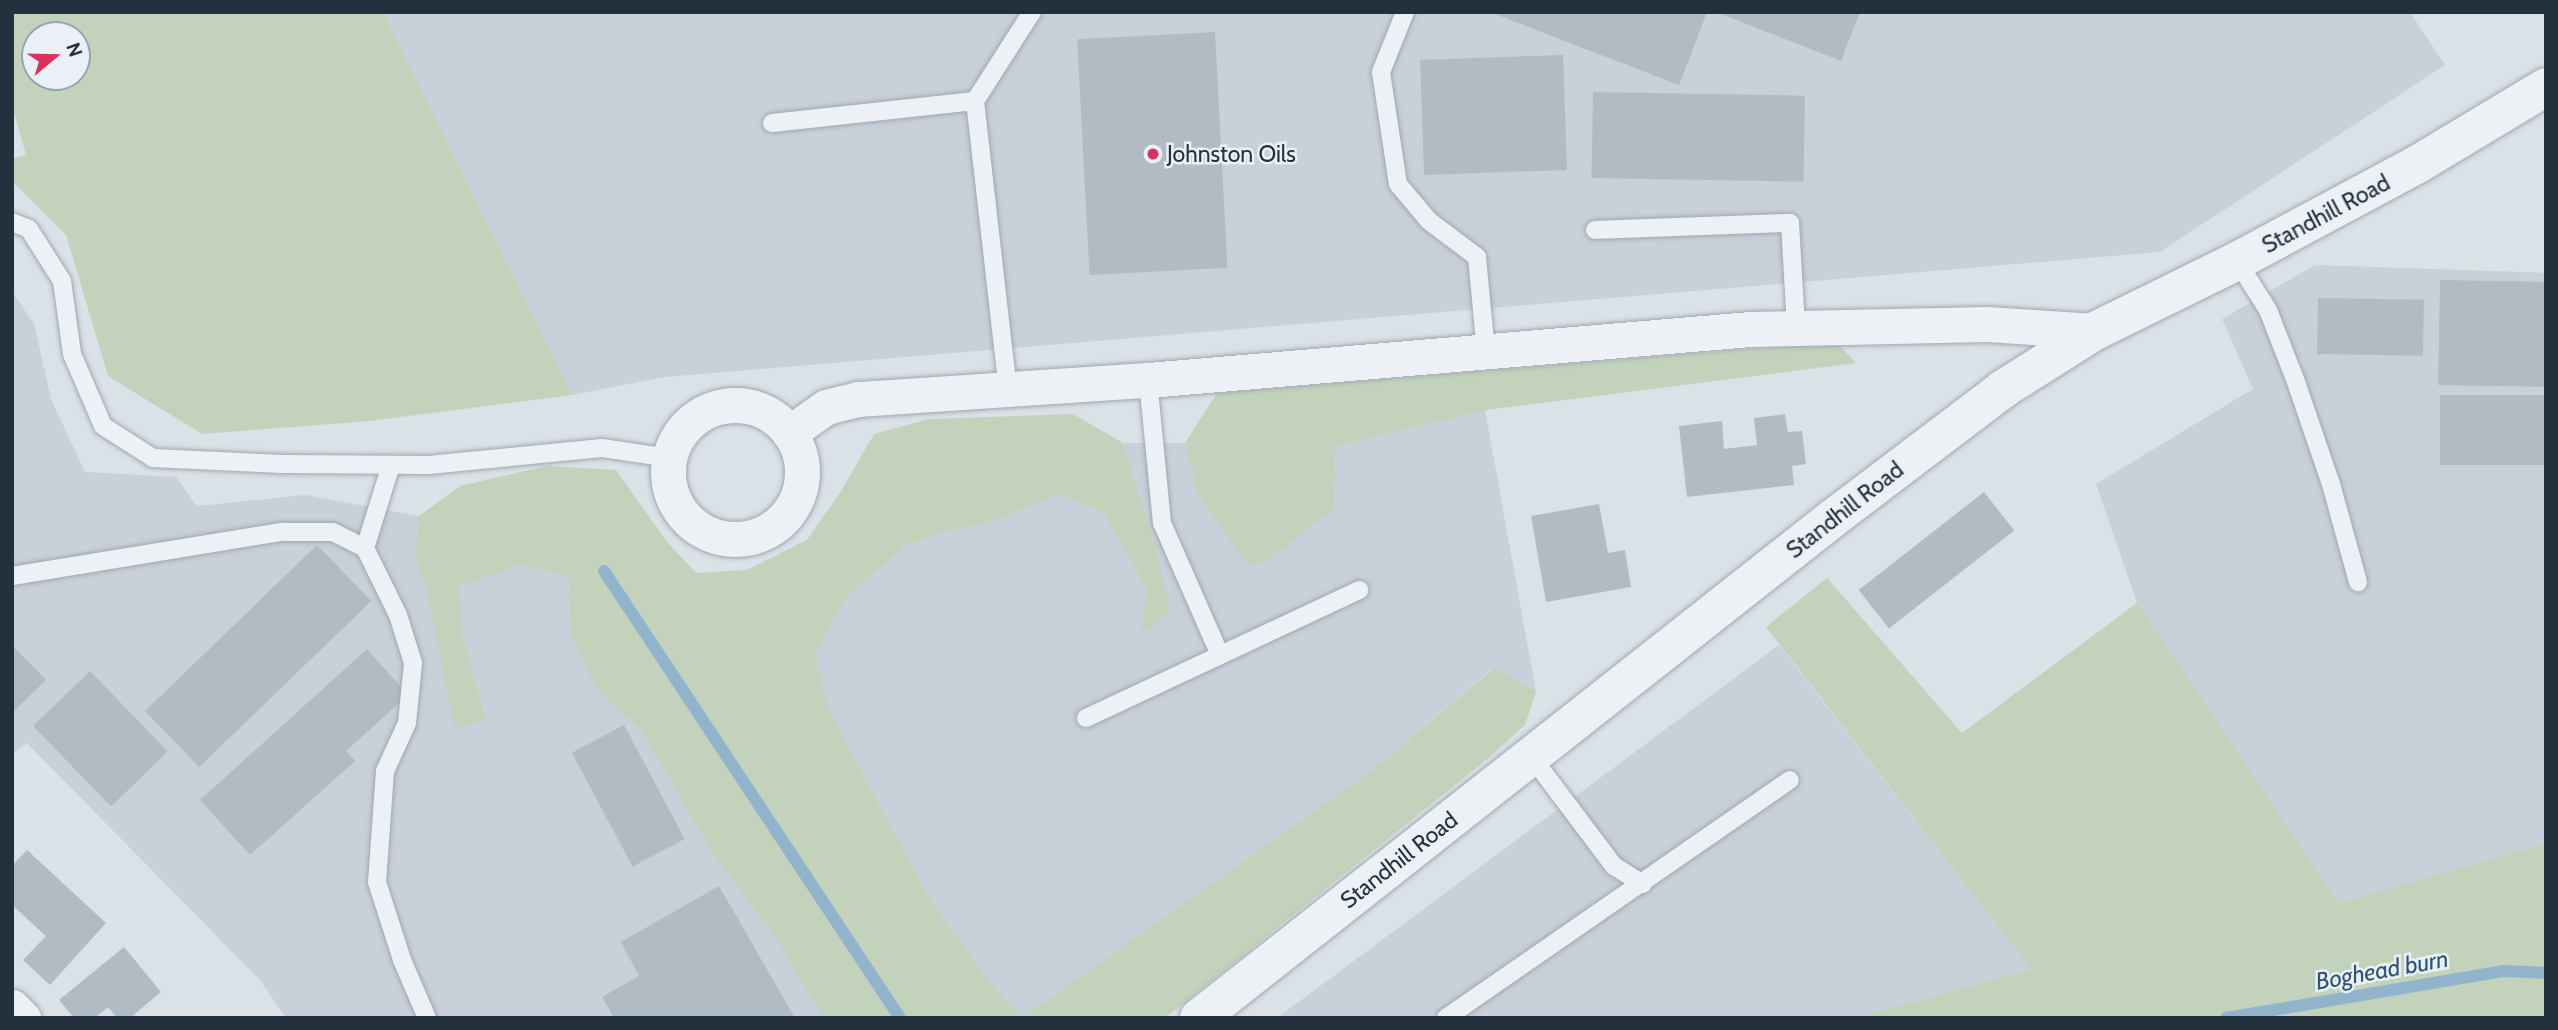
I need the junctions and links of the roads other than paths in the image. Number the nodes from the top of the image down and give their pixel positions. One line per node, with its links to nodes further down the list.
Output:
1 (1032, 12): 4 (lane)
2 (1405, 12): 11 (lane)
3 (2546, 87): 8 (street, Standhill Road)
4 (975, 101): 5 (lane); 13 (lane)
5 (772, 123)
6 (12, 222): 16 (lane)
7 (1595, 230): 9 (lane)
8 (2237, 261): 10 (street, Standhill Road); 19 (lane)
9 (1796, 328): 10 (street); 11 (street)
10 (2095, 331): 23 (street, Standhill Road)
11 (1486, 352): 12 (street)
12 (1148, 380): 13 (street); 21 (lane)
13 (1007, 389): 14 (street)
14 (789, 433): 15 (street); 15 (street)
15 (670, 458): 16 (lane)
16 (391, 465): 17 (lane)
17 (365, 548): 18 (lane); 28 (lane)
18 (12, 576)
19 (2358, 582)
20 (1359, 590): 21 (lane)
21 (1220, 655): 22 (lane)
22 (1086, 718)
23 (1531, 756): 25 (lane); 29 (street, Standhill Road)
24 (1790, 780): 25 (lane)
25 (1643, 884): 30 (lane)
26 (12, 1007): 27 (street)
27 (23, 1018)
28 (427, 1018)
29 (1199, 1018)
30 (1446, 1018)

